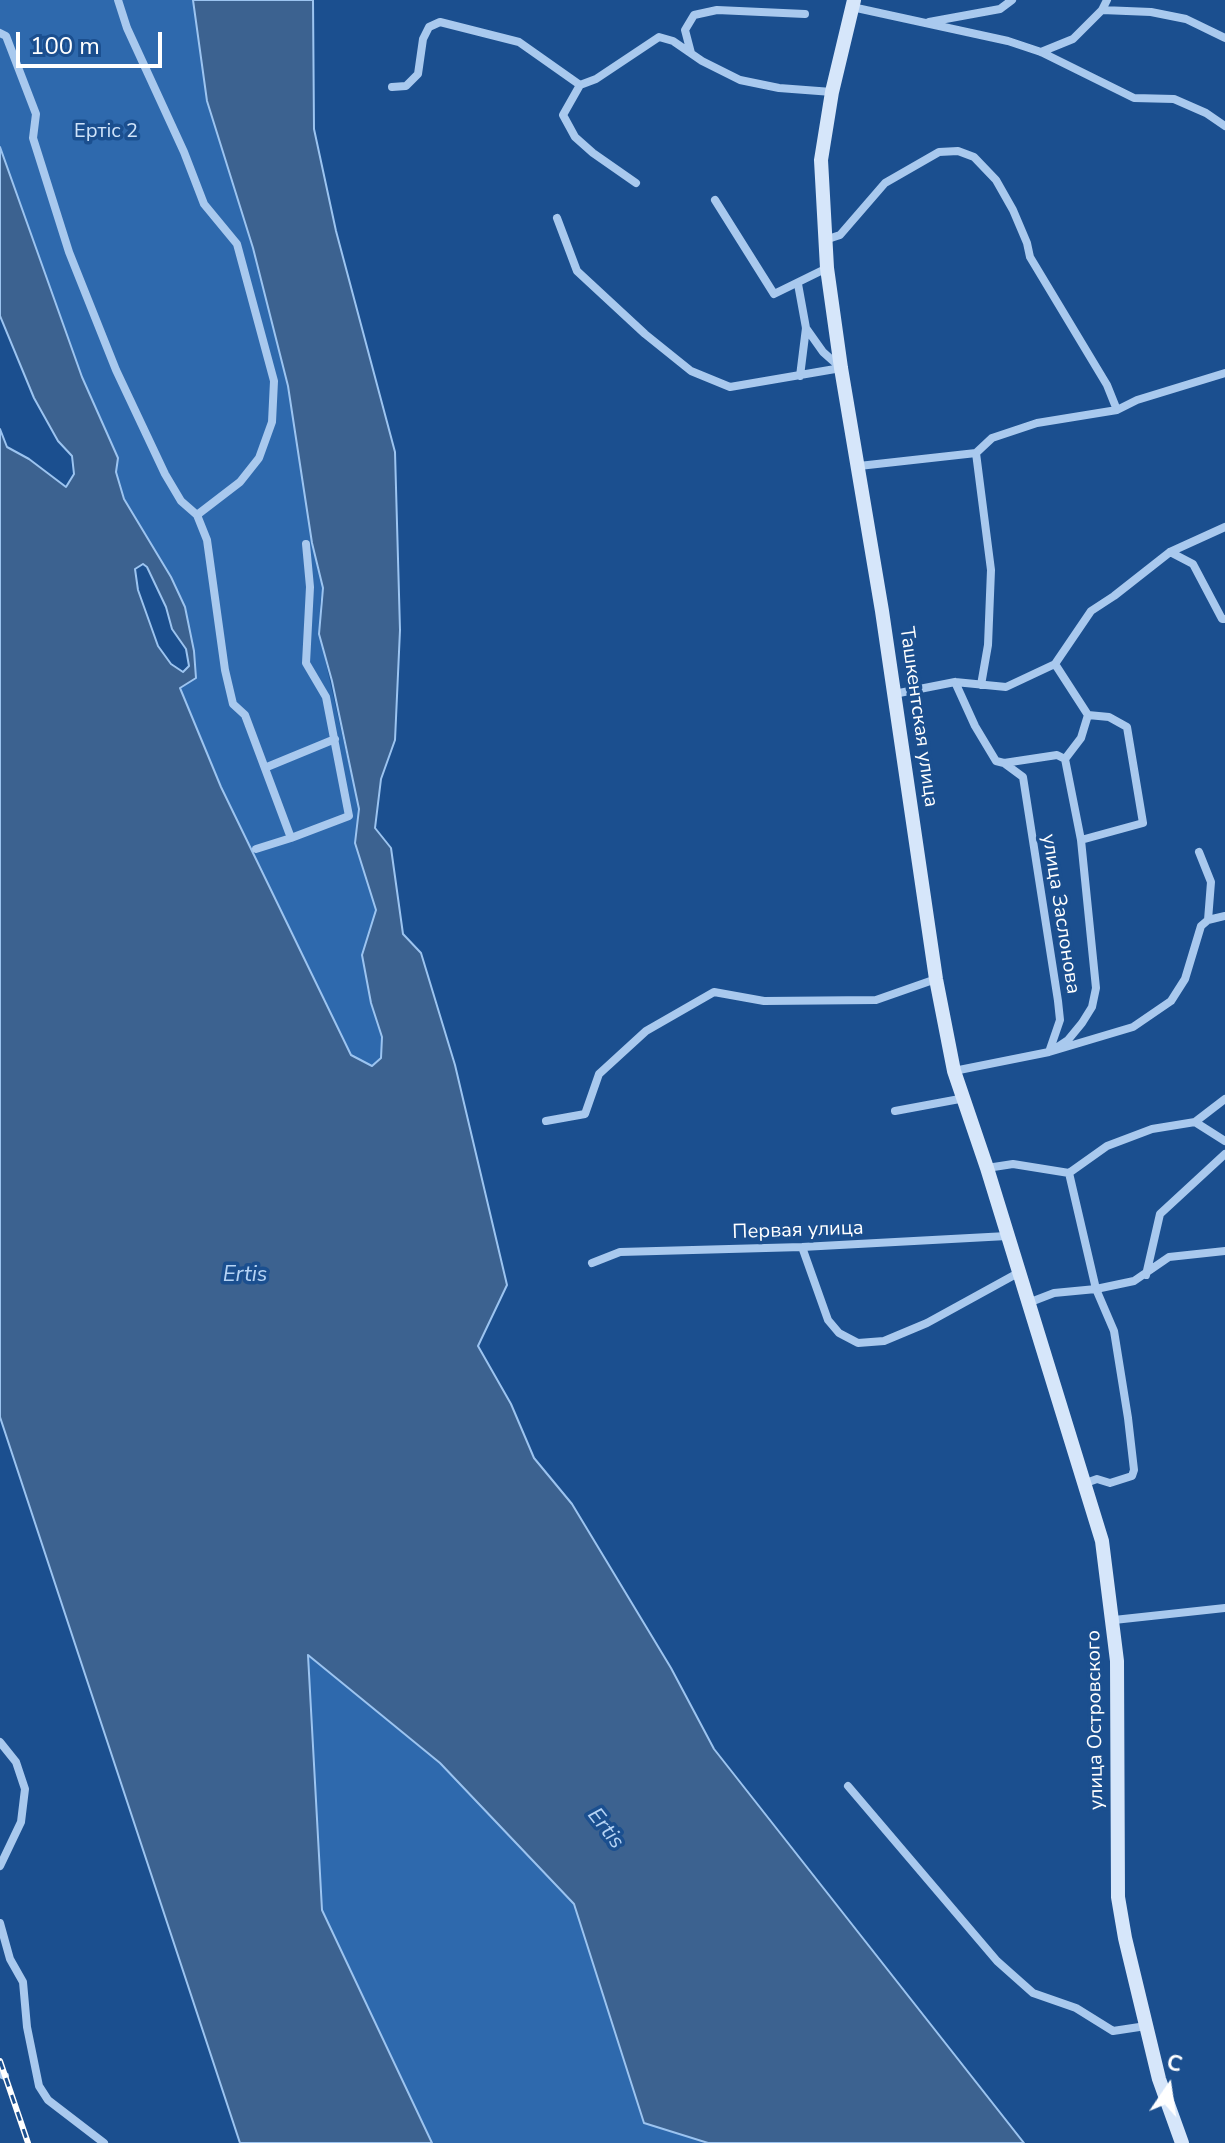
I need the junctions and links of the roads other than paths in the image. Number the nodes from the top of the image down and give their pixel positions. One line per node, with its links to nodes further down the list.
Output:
1 (118, 0): 29 (street)
2 (1012, 0): 7 (street)
3 (1107, 0): 5 (street)
4 (853, 3): 7 (street); 14 (main road, Ташкентская улица)
5 (1102, 10): 9 (street); 10 (street)
6 (805, 14): 11 (street)
7 (926, 22): 10 (street)
8 (0, 33): 29 (street)
9 (1225, 38)
10 (1041, 52): 15 (street)
11 (692, 54): 12 (street); 14 (street)
12 (580, 85): 13 (street); 16 (street)
13 (392, 87)
14 (832, 92): 19 (main road, Ташкентская улица)
15 (1225, 126)
16 (636, 183)
17 (715, 200): 21 (street)
18 (557, 218): 25 (street)
19 (825, 240): 20 (main road, Ташкентская улица); 26 (street)
20 (827, 268): 21 (street); 23 (main road, Ташкентская улица)
21 (798, 284): 22 (street)
22 (806, 328): 23 (street); 25 (street)
23 (841, 368): 25 (street); 28 (main road, Ташкентская улица)
24 (1225, 373): 26 (street)
25 (800, 376)
26 (1117, 410): 27 (street)
27 (976, 453): 28 (street); 36 (street)
28 (859, 466): 37 (main road, Ташкентская улица)
29 (197, 515): 42 (street)
30 (1225, 527): 32 (street)
31 (306, 544): 39 (street)
32 (1170, 552): 33 (street); 34 (street)
33 (1225, 619)
34 (1055, 664): 36 (street); 38 (street)
35 (955, 682): 36 (street); 37 (street); 41 (street, улица Заслонова)
36 (981, 685)
37 (894, 694): 49 (main road, Ташкентская улица)
38 (1088, 715): 40 (street); 44 (street)
39 (335, 739): 42 (street); 43 (street)
40 (1065, 759): 41 (street); 44 (street, улица Заслонова)
41 (1004, 763): 50 (street, улица Заслонова)
42 (267, 767): 43 (street)
43 (291, 838): 45 (street)
44 (1081, 840): 50 (street, улица Заслонова)
45 (256, 849)
46 (1199, 852): 48 (street)
47 (1225, 916): 48 (street)
48 (1208, 920): 50 (street)
49 (936, 979): 51 (main road, Ташкентская улица); 55 (street)
50 (1049, 1052): 51 (street)
51 (954, 1071): 52 (main road, улица Островского)
52 (965, 1098): 54 (street); 59 (main road, улица Островского)
53 (1225, 1099): 56 (street)
54 (895, 1111)
55 (546, 1121)
56 (1195, 1122): 57 (street); 60 (street)
57 (1225, 1141)
58 (1225, 1154): 66 (street)
59 (987, 1168): 60 (street); 61 (main road, улица Островского)
60 (1069, 1173): 67 (street)
61 (1007, 1236): 62 (street, Первая улица); 65 (main road, улица Островского)
62 (802, 1247): 64 (street, Первая улица); 65 (street)
63 (1225, 1251): 66 (street)
64 (592, 1263)
65 (1018, 1273): 68 (main road, улица Островского)
66 (1146, 1275): 67 (street)
67 (1096, 1289): 68 (street); 69 (street)
68 (1028, 1303): 69 (main road, улица Островского)
69 (1083, 1484): 71 (main road, улица Островского)
70 (1225, 1608): 71 (street)
71 (1114, 1620): 76 (main road, улица Островского)
72 (0, 1742): 74 (street)
73 (848, 1786): 76 (street)
74 (0, 1866)
75 (0, 1923): 77 (street)
76 (1146, 2026): 78 (main road, улица Островского)
77 (104, 2143)
78 (1182, 2143)

